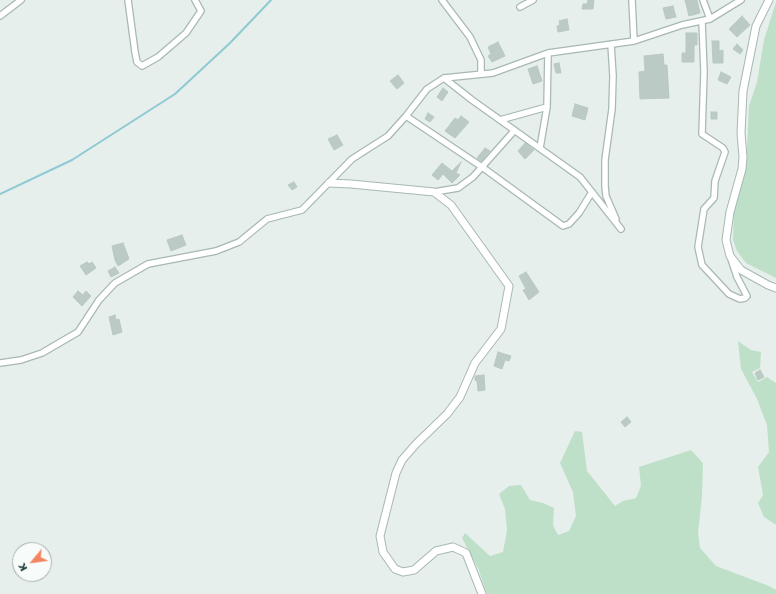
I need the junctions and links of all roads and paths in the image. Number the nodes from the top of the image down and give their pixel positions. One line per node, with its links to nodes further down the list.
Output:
1 (21, 0): 11 (street)
2 (128, 0): 3 (street)
3 (195, 0)
4 (442, 0): 17 (street)
5 (533, 0): 10 (street)
6 (632, 0): 14 (street)
7 (703, 0): 12 (street)
8 (741, 0): 12 (street)
9 (769, 0): 28 (street)
10 (520, 8)
11 (0, 16)
12 (710, 20): 13 (street)
13 (702, 21): 14 (street); 28 (street)
14 (634, 41): 15 (street)
15 (611, 44): 16 (street); 27 (street)
16 (548, 53): 17 (street); 19 (street)
17 (481, 74): 18 (street)
18 (444, 78): 20 (street); 21 (street)
19 (547, 107): 21 (street); 23 (street)
20 (406, 116): 24 (street); 25 (street)
21 (500, 120): 22 (street)
22 (514, 131): 23 (street); 24 (street)
23 (540, 148): 27 (street)
24 (482, 167): 26 (street); 27 (street)
25 (329, 183): 26 (street); 30 (street)
26 (434, 192): 31 (street)
27 (592, 192)
28 (730, 256): 29 (street)
29 (776, 288)
30 (0, 363)
31 (482, 594)

